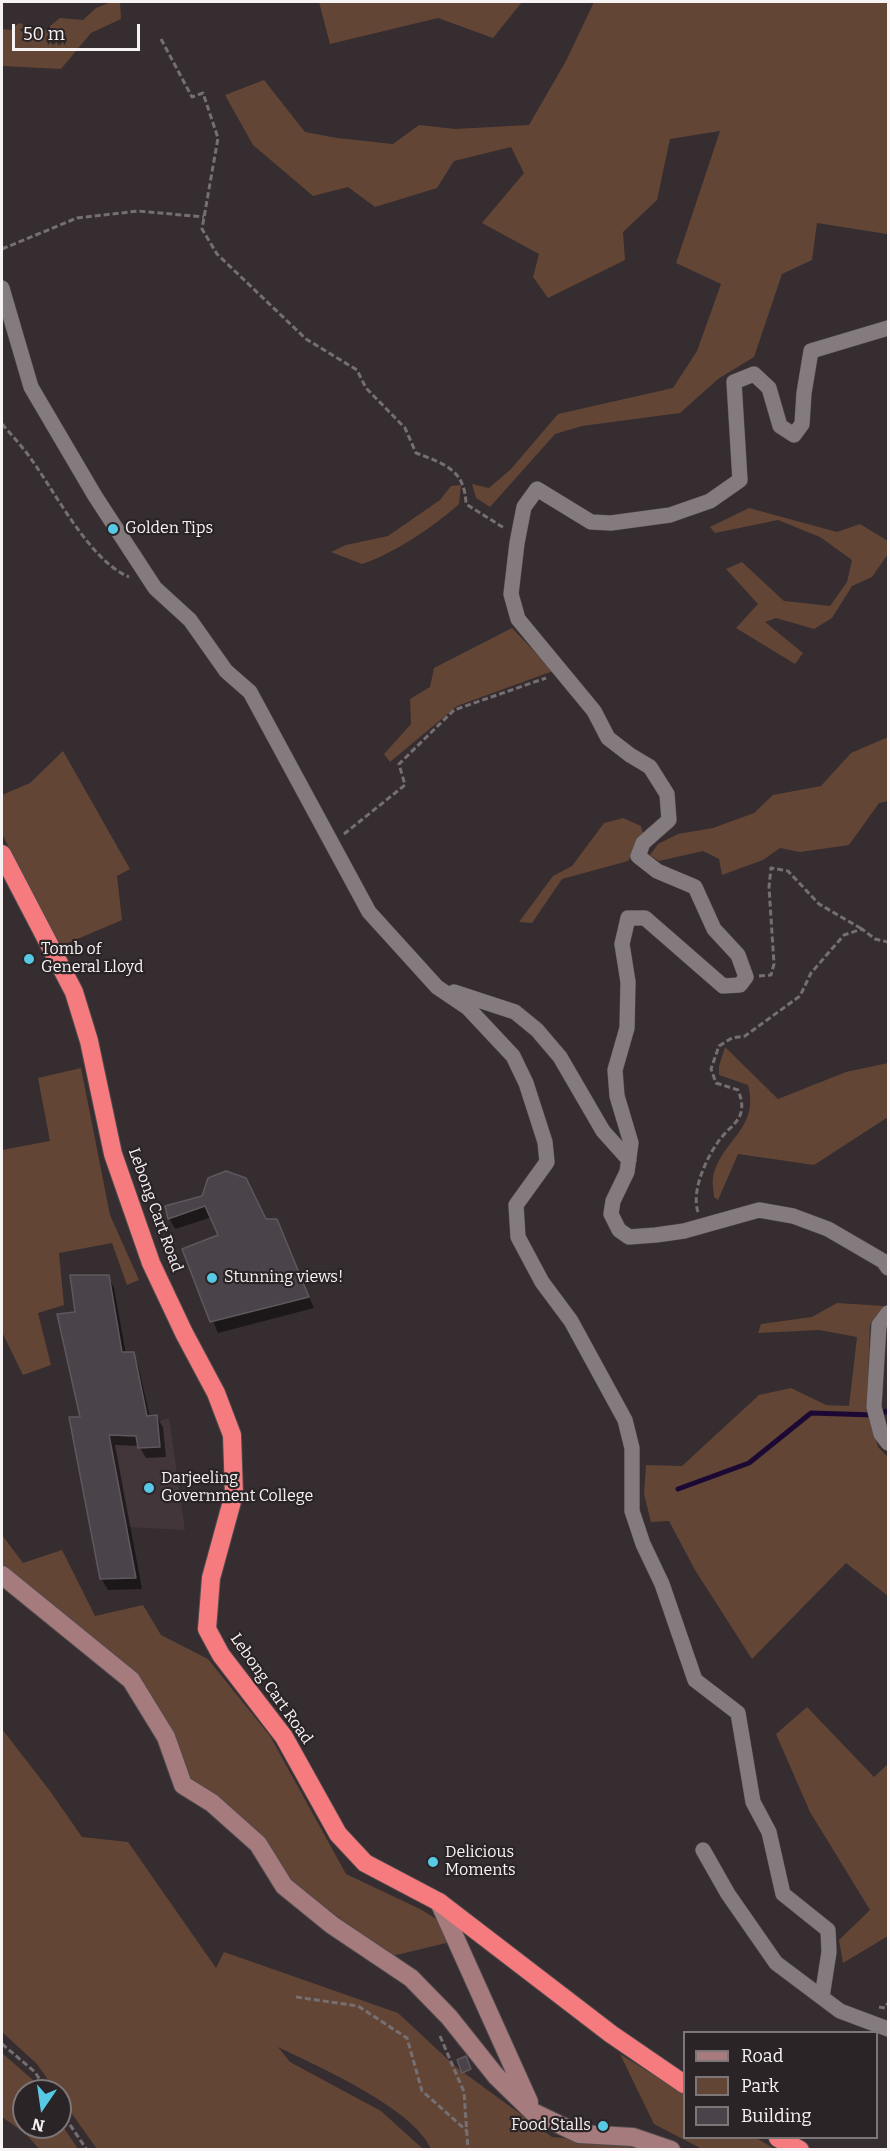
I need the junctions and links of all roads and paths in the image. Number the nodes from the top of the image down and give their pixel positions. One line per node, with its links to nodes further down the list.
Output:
1 (161, 39): 2 (path)
2 (204, 217): 3 (path); 7 (path)
3 (2, 249)
4 (2, 288): 8 (street)
5 (888, 328): 7 (street)
6 (2, 424): 8 (path)
7 (517, 543): 9 (street)
8 (155, 588): 10 (street)
9 (561, 671): 10 (path); 14 (street)
10 (330, 844): 15 (street)
11 (2, 854): 23 (highway, Lebong Cart Road)
12 (862, 929): 13 (path); 14 (path); 17 (path)
13 (888, 942)
14 (746, 977): 16 (street)
15 (437, 987): 16 (street); 24 (street)
16 (629, 1160): 17 (street)
17 (706, 1223): 18 (street)
18 (888, 1268)
19 (888, 1313): 20 (street)
20 (888, 1443)
21 (2, 1575): 31 (main road)
22 (703, 1850): 24 (street)
23 (439, 1902): 30 (highway, Lebong Cart Road); 31 (main road)
24 (822, 1996): 27 (street)
25 (296, 1997): 33 (path)
26 (436, 2027): 33 (path)
27 (888, 2029)
28 (2, 2044): 29 (path)
29 (39, 2079)
30 (683, 2083)
31 (533, 2112): 37 (main road)
32 (72, 2128): 35 (path)
33 (466, 2131): 36 (path)
34 (780, 2139): 38 (highway)
35 (87, 2150)
36 (468, 2150)
37 (671, 2150)
38 (800, 2150)

